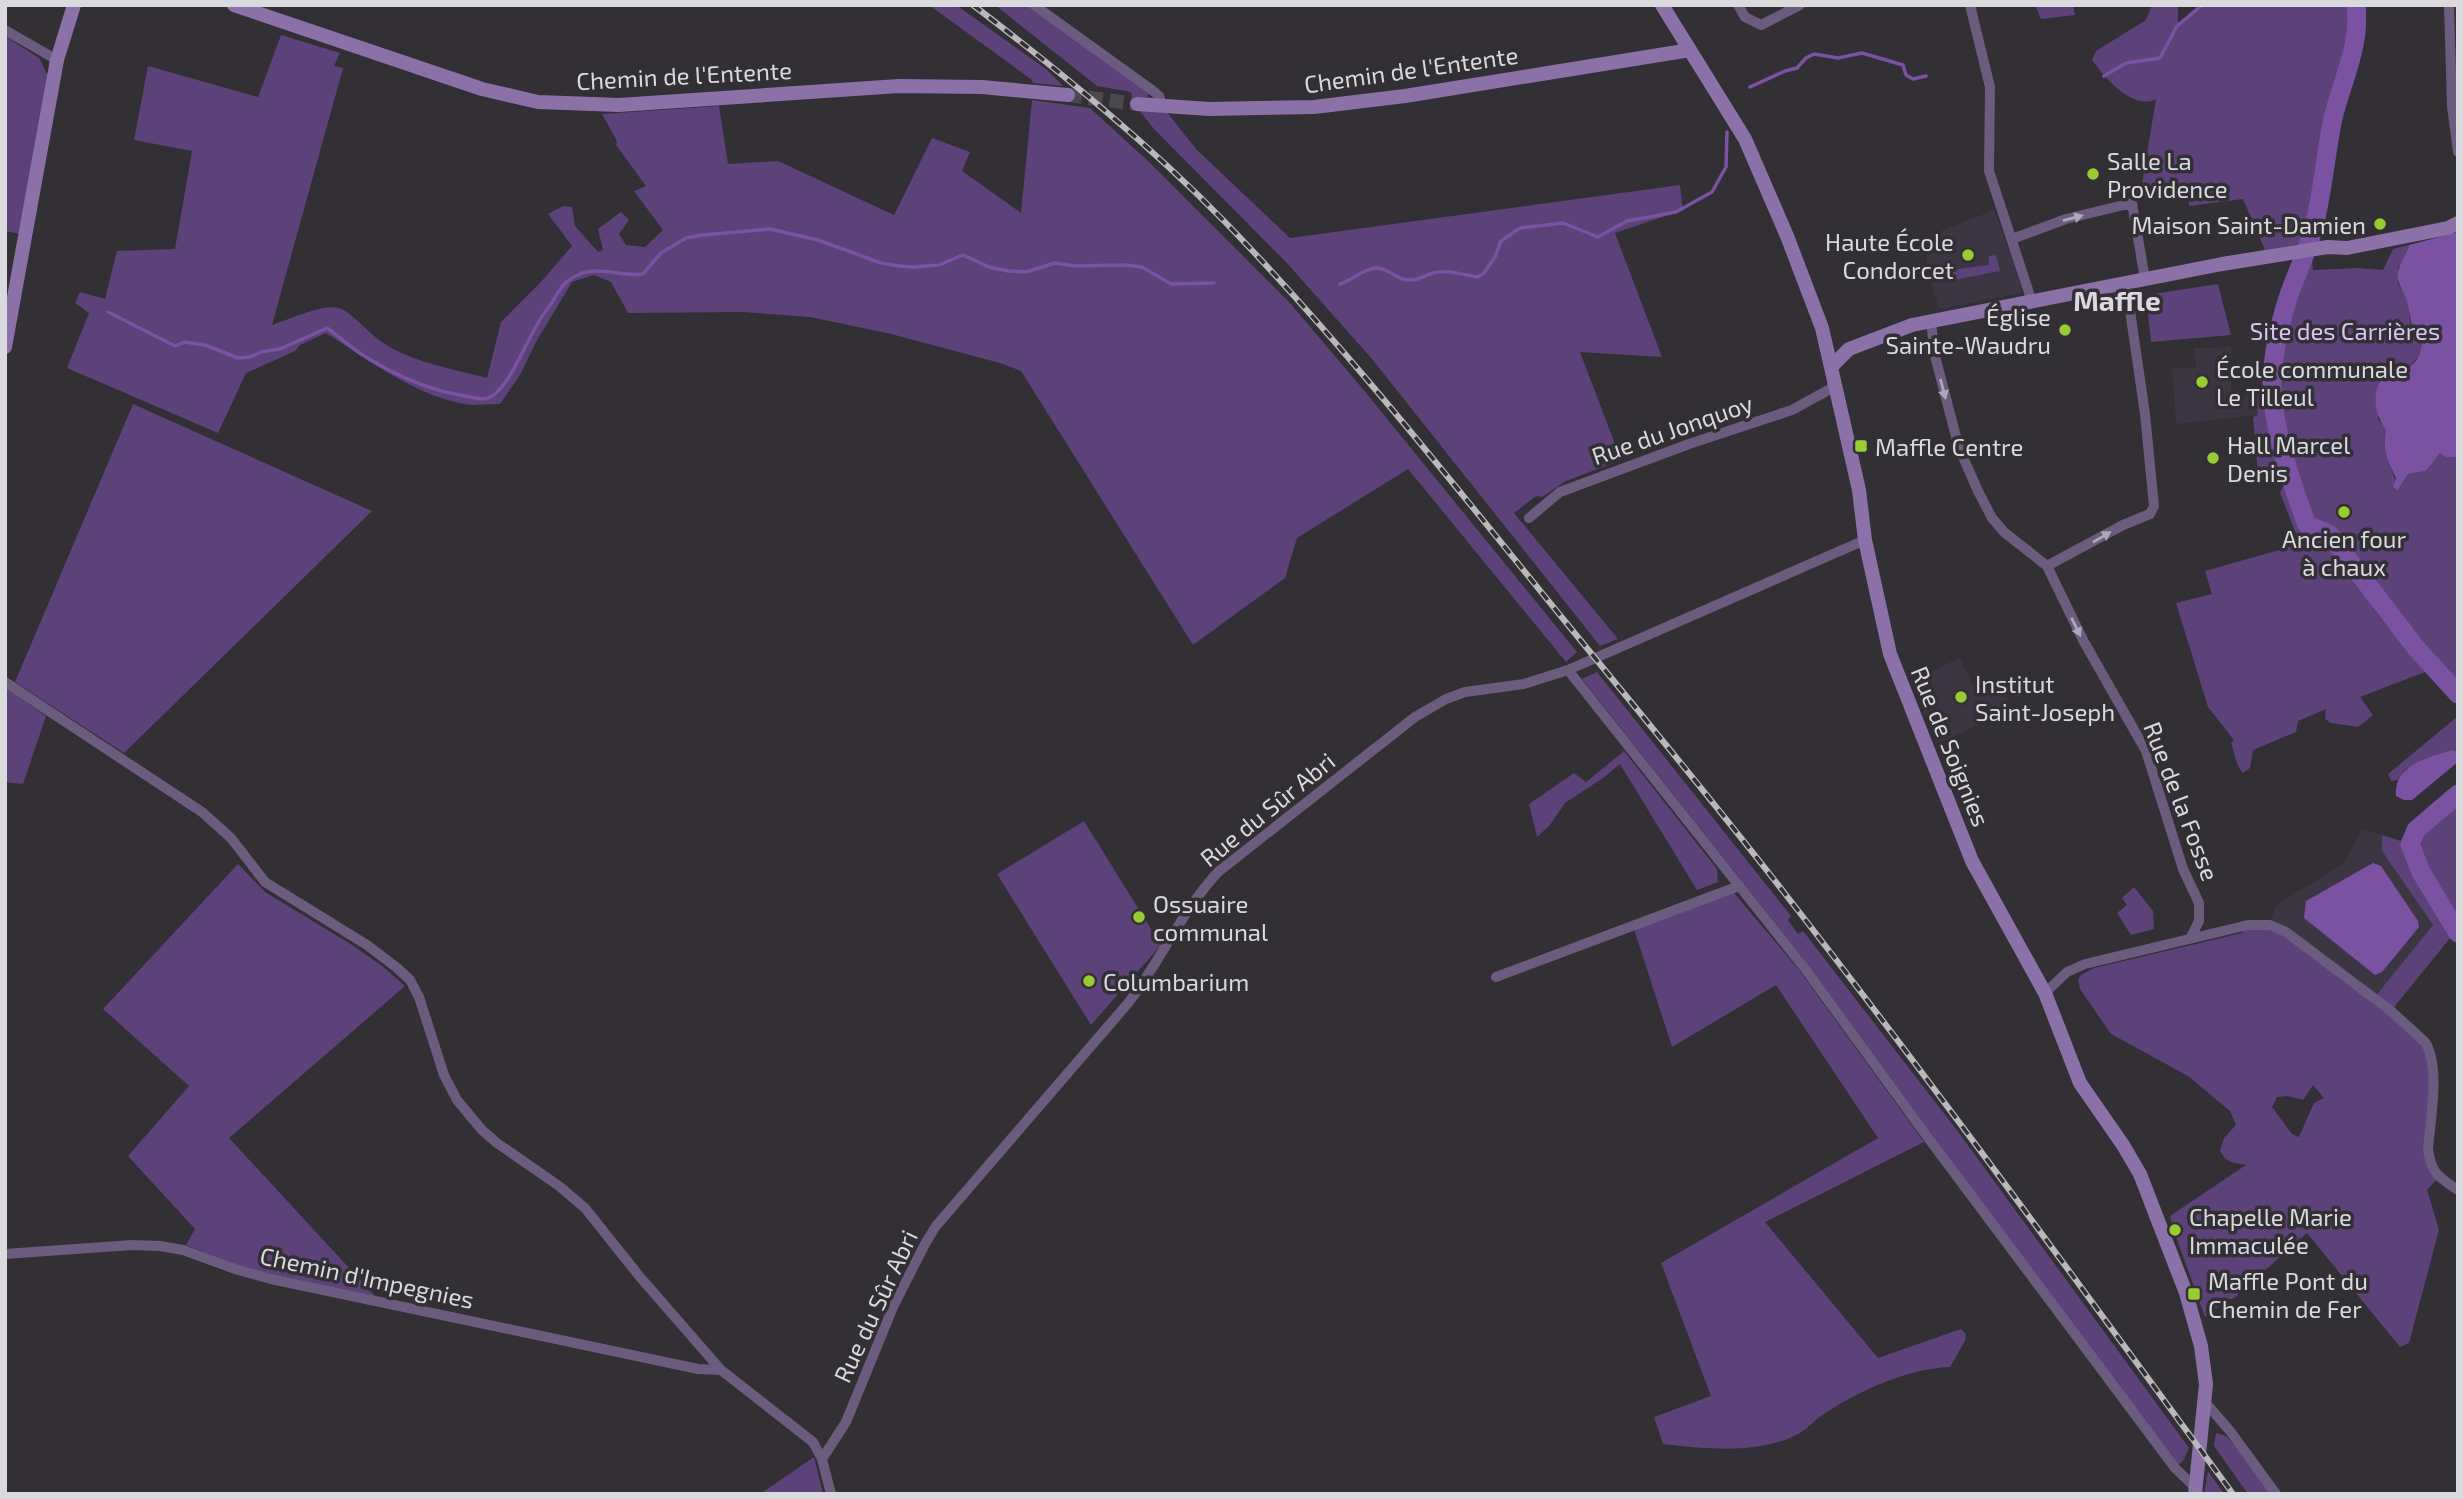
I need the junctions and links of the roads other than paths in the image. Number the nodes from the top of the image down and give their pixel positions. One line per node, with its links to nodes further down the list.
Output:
1 (74, 5): 11 (street)
2 (234, 5): 12 (street, Chemin de l'Entente)
3 (1034, 5): 14 (street)
4 (1662, 5): 10 (street, Rue de Soignies)
5 (1738, 5): 6 (street)
6 (1800, 5)
7 (1970, 5): 17 (street)
8 (2449, 5): 15 (street)
9 (5, 30): 11 (street)
10 (1690, 50): 14 (street, Chemin de l'Entente); 23 (street, Rue de Soignies)
11 (57, 60): 22 (street)
12 (1068, 95)
13 (1137, 104): 14 (street, Chemin de l'Entente)
14 (1163, 106)
15 (2458, 152)
16 (2458, 223): 18 (street)
17 (2012, 239): 18 (street, one-way to 18); 20 (street)
18 (2145, 279): 19 (street)
19 (2126, 283): 20 (street); 29 (street, one-way to 19)
20 (2032, 302): 21 (street)
21 (1931, 322): 24 (street); 29 (street, Rue de la Fosse, one-way to 29)
22 (5, 347)
23 (1828, 348): 24 (street); 25 (street, Rue de Soignies)
24 (1849, 349): 25 (street)
25 (1831, 367): 26 (street, Rue de Soignies)
26 (1834, 387): 27 (street, Rue du Jonquoy); 28 (street, Rue de Soignies)
27 (1529, 519)
28 (1865, 540): 30 (street, Rue du Sûr Abri); 35 (street, Rue de Soignies)
29 (2047, 566): 33 (street, Rue de la Fosse, one-way to 33)
30 (1568, 670): 32 (street); 40 (street, Rue du Sûr Abri)
31 (5, 682): 38 (street)
32 (1739, 886): 34 (street); 41 (street)
33 (2190, 937): 35 (street); 36 (street)
34 (1496, 977)
35 (2045, 992): 39 (street, Rue de Soignies)
36 (2458, 1190)
37 (5, 1254): 38 (street, Chemin d'Impegnies)
38 (721, 1370): 40 (street)
39 (2205, 1402): 41 (street, Rue de Soignies); 43 (street)
40 (822, 1460): 42 (street)
41 (2195, 1490)
42 (831, 1494)
43 (2276, 1494)

